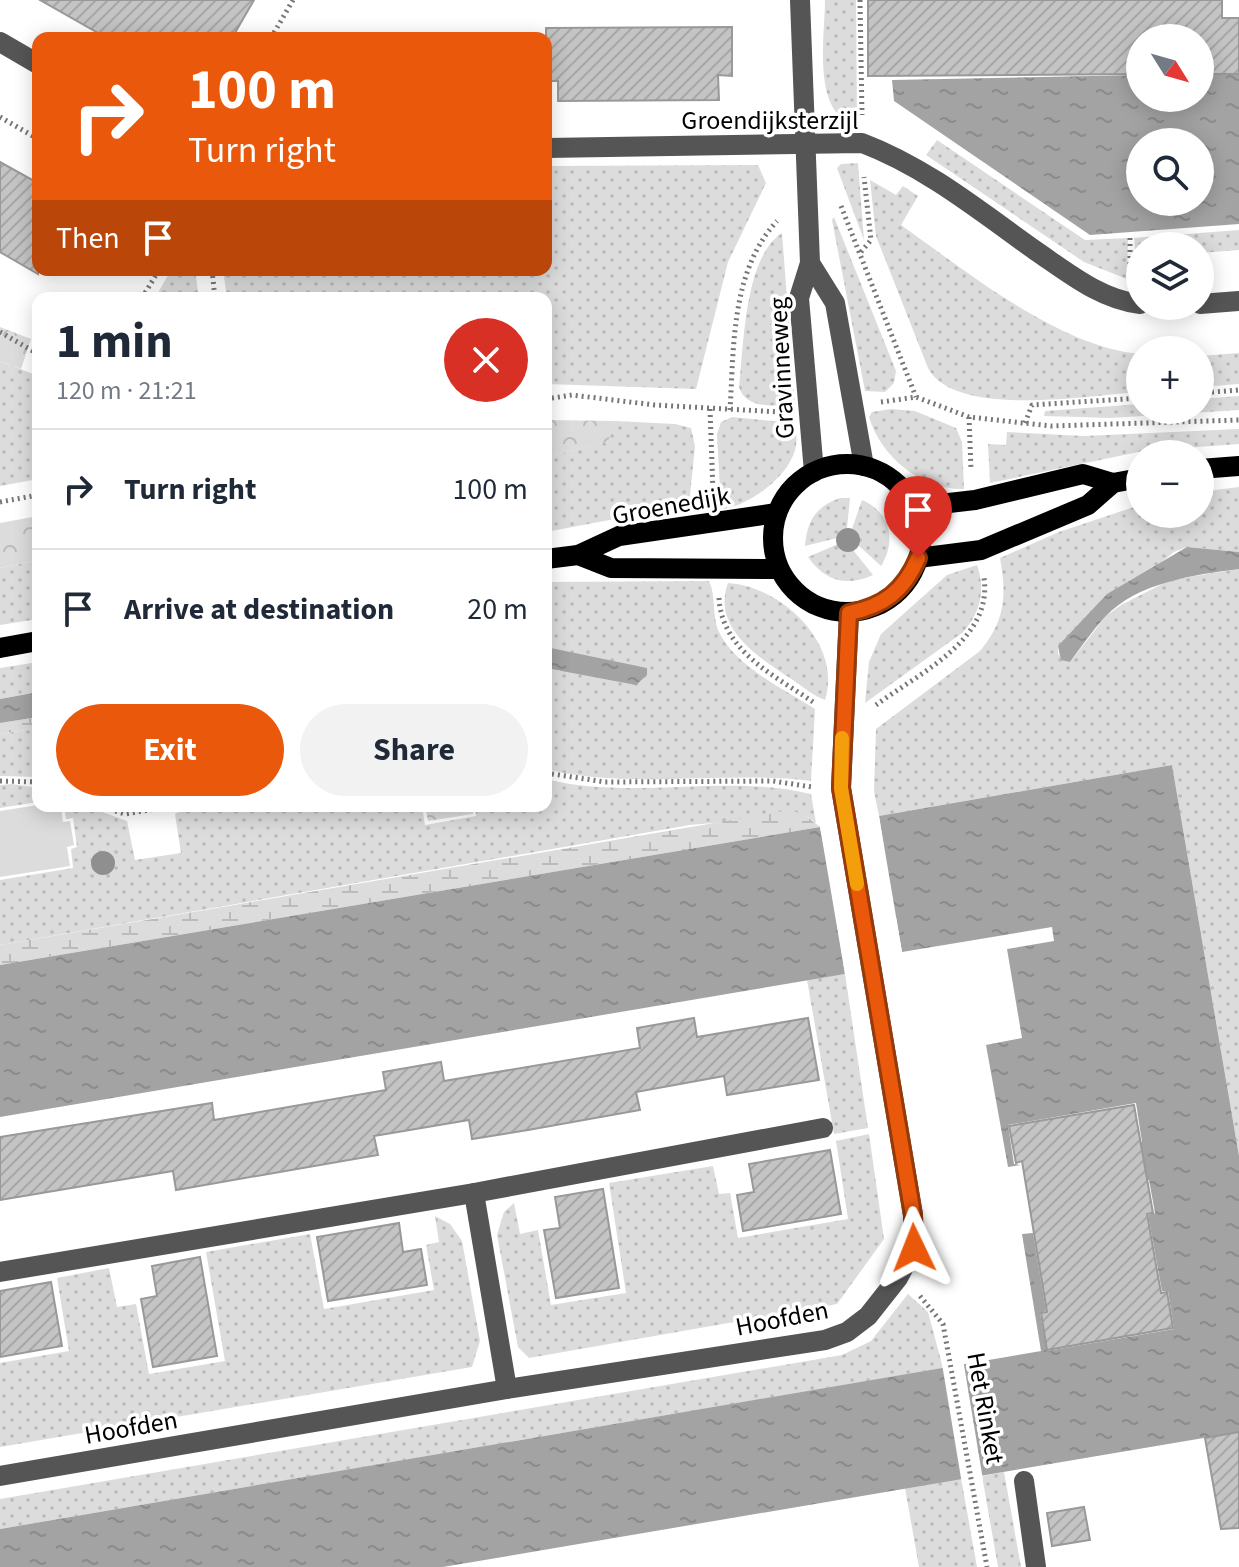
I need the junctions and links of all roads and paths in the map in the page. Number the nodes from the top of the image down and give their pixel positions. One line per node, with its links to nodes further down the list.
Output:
1 (293, 0): 3 (path)
2 (800, 0): 8 (street, Gravinneweg)
3 (274, 32)
4 (0, 42): 5 (street)
5 (32, 61)
6 (0, 117): 7 (path)
7 (32, 136)
8 (804, 143): 9 (street, Groendijksterzijl); 10 (street, Gravinneweg); 12 (street, Groendijksterzijl)
9 (552, 148)
10 (806, 195): 11 (street, Gravinneweg); 19 (path); 23 (path)
11 (810, 263): 22 (street, Gravinneweg); 24 (street, Gravinneweg)
12 (1126, 299)
13 (1239, 301): 14 (street)
14 (1214, 303)
15 (0, 332): 16 (path)
16 (32, 351)
17 (1239, 390): 18 (path)
18 (1214, 392)
19 (916, 397): 22 (path); 26 (path)
20 (552, 399): 23 (path)
21 (1126, 399): 26 (path)
22 (853, 406): 27 (street, Gravinneweg)
23 (730, 410): 24 (path)
24 (807, 413): 30 (street, Gravinneweg)
25 (1239, 420): 26 (path)
26 (1025, 423)
27 (864, 466): 30 (main road); 35 (main road)
28 (1239, 466): 29 (main road)
29 (1214, 468)
30 (814, 472): 36 (main road)
31 (1126, 481): 32 (main road)
32 (1113, 483): 35 (main road); 39 (main road)
33 (32, 496): 34 (path)
34 (0, 502)
35 (914, 507): 39 (main road)
36 (777, 513): 37 (main road, Groenedijk); 40 (main road)
37 (578, 555): 38 (main road, Groenedijk); 40 (main road, Groenedijk)
38 (552, 558)
39 (918, 558): 41 (main road)
40 (779, 569): 41 (main road)
41 (849, 613): 47 (street, Hoofden)
42 (32, 642): 43 (main road)
43 (0, 648)
44 (552, 774): 47 (path)
45 (0, 781): 46 (path)
46 (32, 782)
47 (841, 788): 51 (street, Hoofden)
48 (823, 1128): 49 (street)
49 (474, 1193): 50 (street); 52 (street)
50 (0, 1272)
51 (898, 1278): 52 (street, Hoofden); 55 (path, Het Rinket)
52 (507, 1389): 53 (street, Hoofden)
53 (0, 1476)
54 (1024, 1481): 56 (street, Het Rinket)
55 (987, 1567)
56 (1036, 1567)

